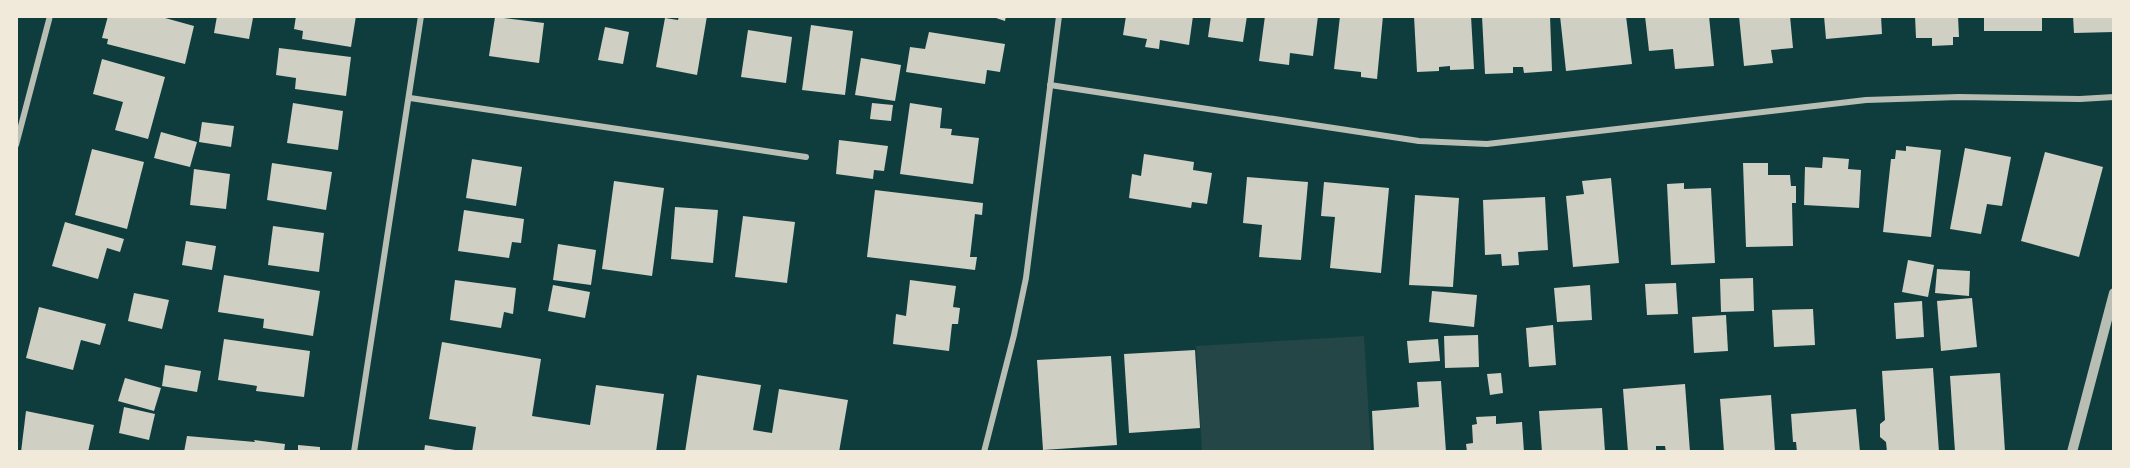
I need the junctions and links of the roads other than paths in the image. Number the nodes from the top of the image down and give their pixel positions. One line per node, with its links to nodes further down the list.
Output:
1 (50, 16): 7 (street)
2 (422, 16): 6 (street)
3 (1059, 16): 4 (street)
4 (1050, 85): 5 (street); 11 (street)
5 (2114, 97)
6 (410, 98): 8 (street); 10 (street)
7 (16, 145)
8 (806, 157)
9 (2114, 293): 12 (street)
10 (354, 452)
11 (984, 452)
12 (2072, 452)

